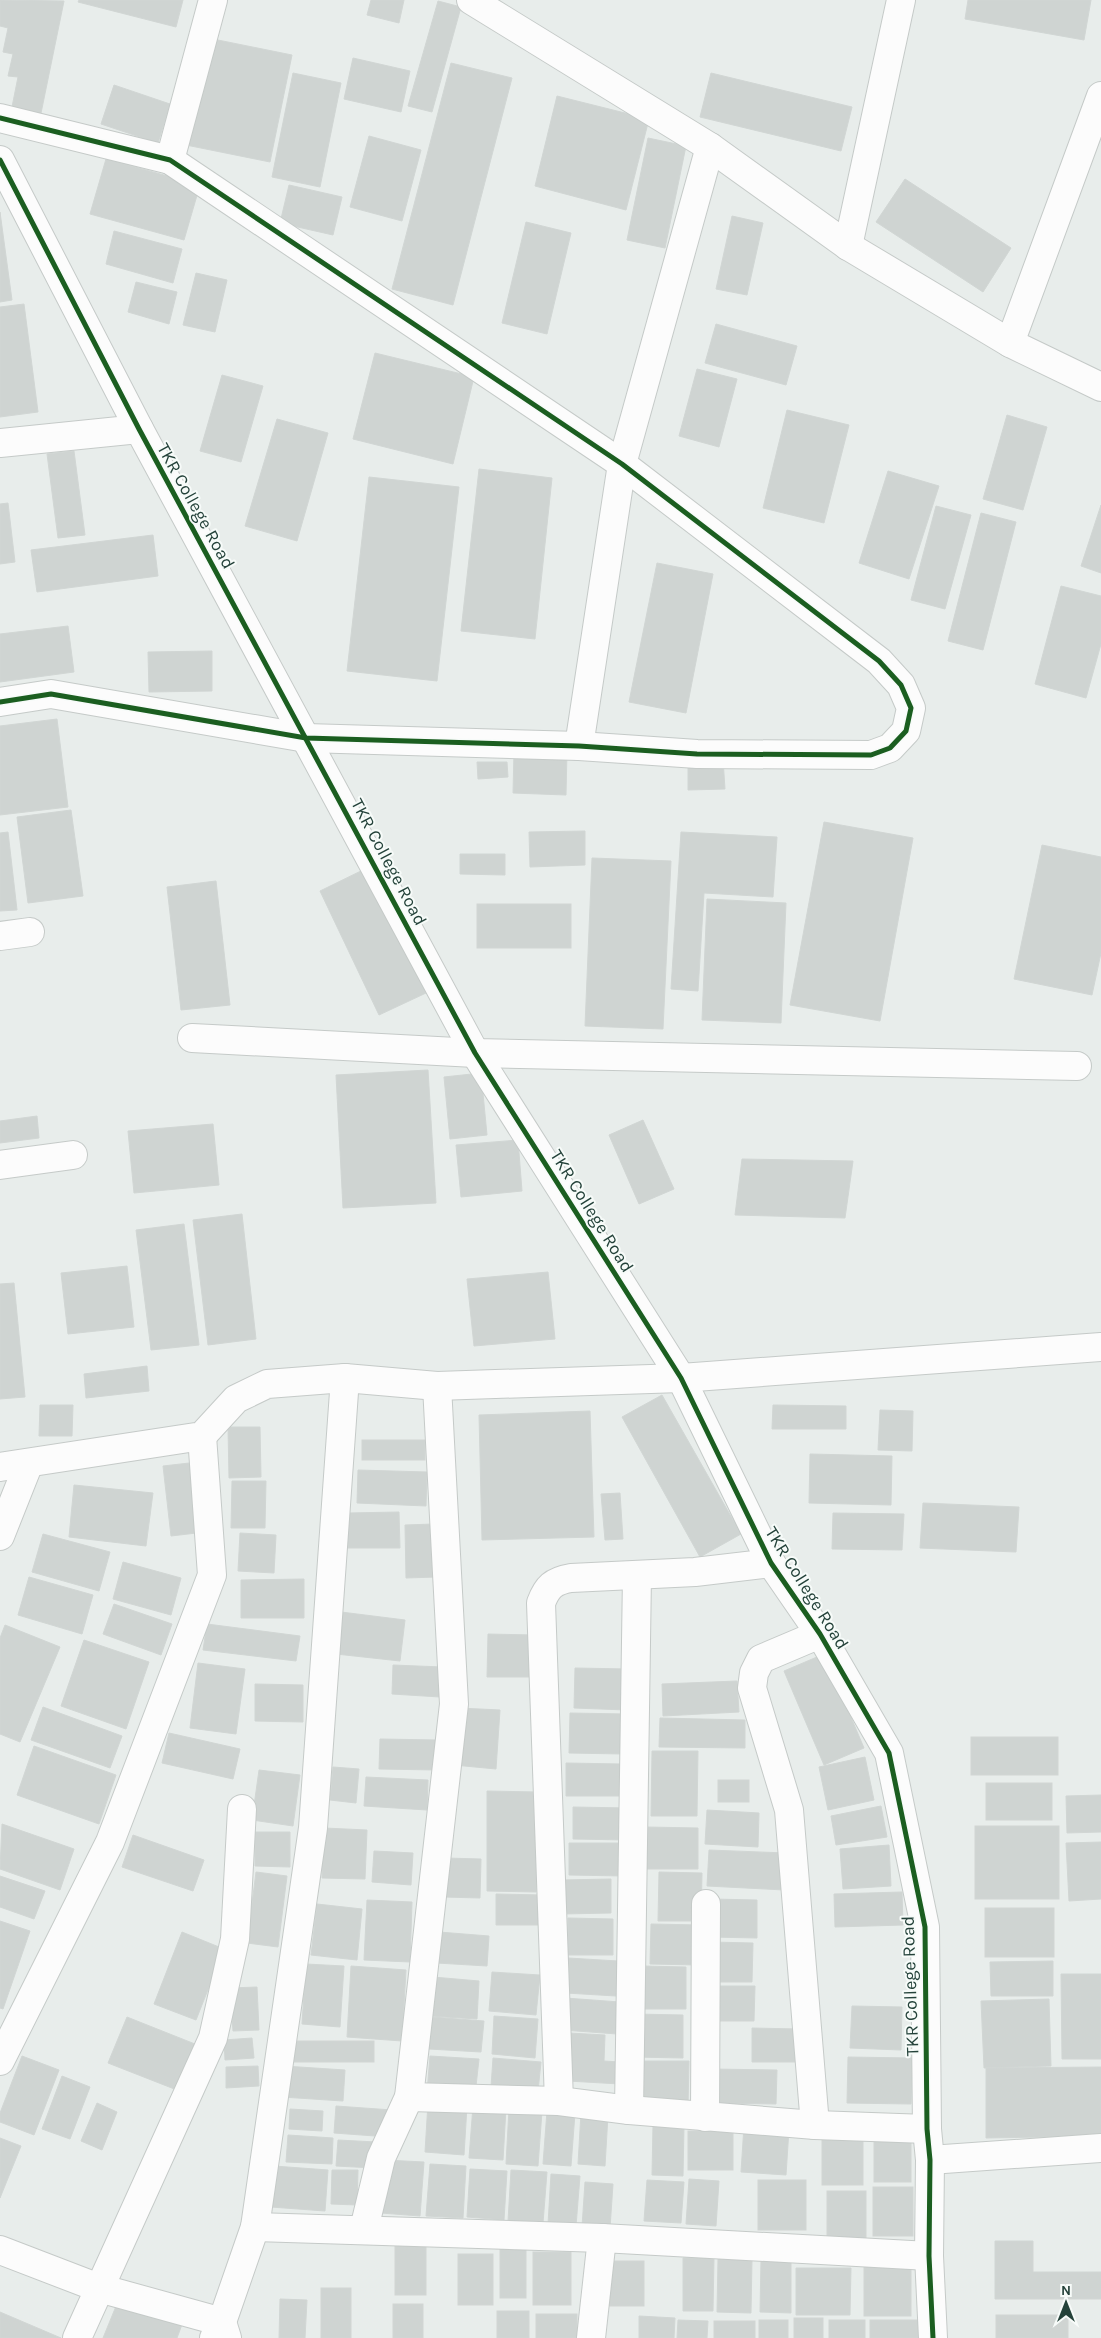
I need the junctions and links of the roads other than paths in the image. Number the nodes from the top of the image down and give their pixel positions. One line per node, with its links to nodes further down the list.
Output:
1 (213, 0): 7 (street)
2 (471, 0): 6 (street)
3 (901, 0): 9 (street)
4 (1101, 96): 10 (street)
5 (0, 118): 7 (street)
6 (710, 147): 9 (street); 14 (street)
7 (170, 160): 14 (street)
8 (3, 174): 12 (street, TKR College Road)
9 (848, 246): 10 (street)
10 (1010, 343): 11 (street)
11 (1101, 388)
12 (139, 430): 13 (street); 16 (street, TKR College Road)
13 (0, 443)
14 (622, 464): 17 (street); 17 (street)
15 (0, 702): 16 (street)
16 (306, 738): 17 (street); 21 (street, TKR College Road)
17 (579, 746)
18 (30, 932): 19 (street)
19 (0, 936)
20 (192, 1038): 21 (street)
21 (475, 1053): 22 (street); 27 (street, TKR College Road)
22 (1077, 1066)
23 (72, 1155): 24 (street)
24 (0, 1165)
25 (1101, 1347): 27 (street)
26 (344, 1378): 28 (street); 29 (street); 47 (street)
27 (681, 1378): 28 (street); 33 (street, TKR College Road)
28 (437, 1386): 39 (street)
29 (202, 1436): 30 (street); 38 (street)
30 (29, 1463): 31 (street); 32 (street)
31 (0, 1467)
32 (0, 1536)
33 (771, 1563): 34 (street); 35 (street, TKR College Road)
34 (638, 1575): 40 (street); 41 (street)
35 (820, 1634): 43 (street); 44 (street, TKR College Road)
36 (242, 1809): 52 (street)
37 (706, 1904): 42 (street)
38 (0, 2061)
39 (409, 2097): 40 (street); 48 (street)
40 (559, 2102): 41 (street)
41 (629, 2110): 42 (street)
42 (706, 2117): 43 (street)
43 (815, 2125): 44 (street)
44 (927, 2129): 46 (street, TKR College Road)
45 (1101, 2148): 46 (street)
46 (930, 2160): 51 (street, TKR College Road)
47 (255, 2227): 48 (street); 53 (street)
48 (364, 2229): 49 (street)
49 (602, 2238): 51 (street); 55 (street)
50 (0, 2250): 52 (street)
51 (928, 2256): 56 (street, TKR College Road)
52 (99, 2288): 53 (street); 54 (street)
53 (221, 2333)
54 (77, 2338)
55 (591, 2338)
56 (933, 2338)

